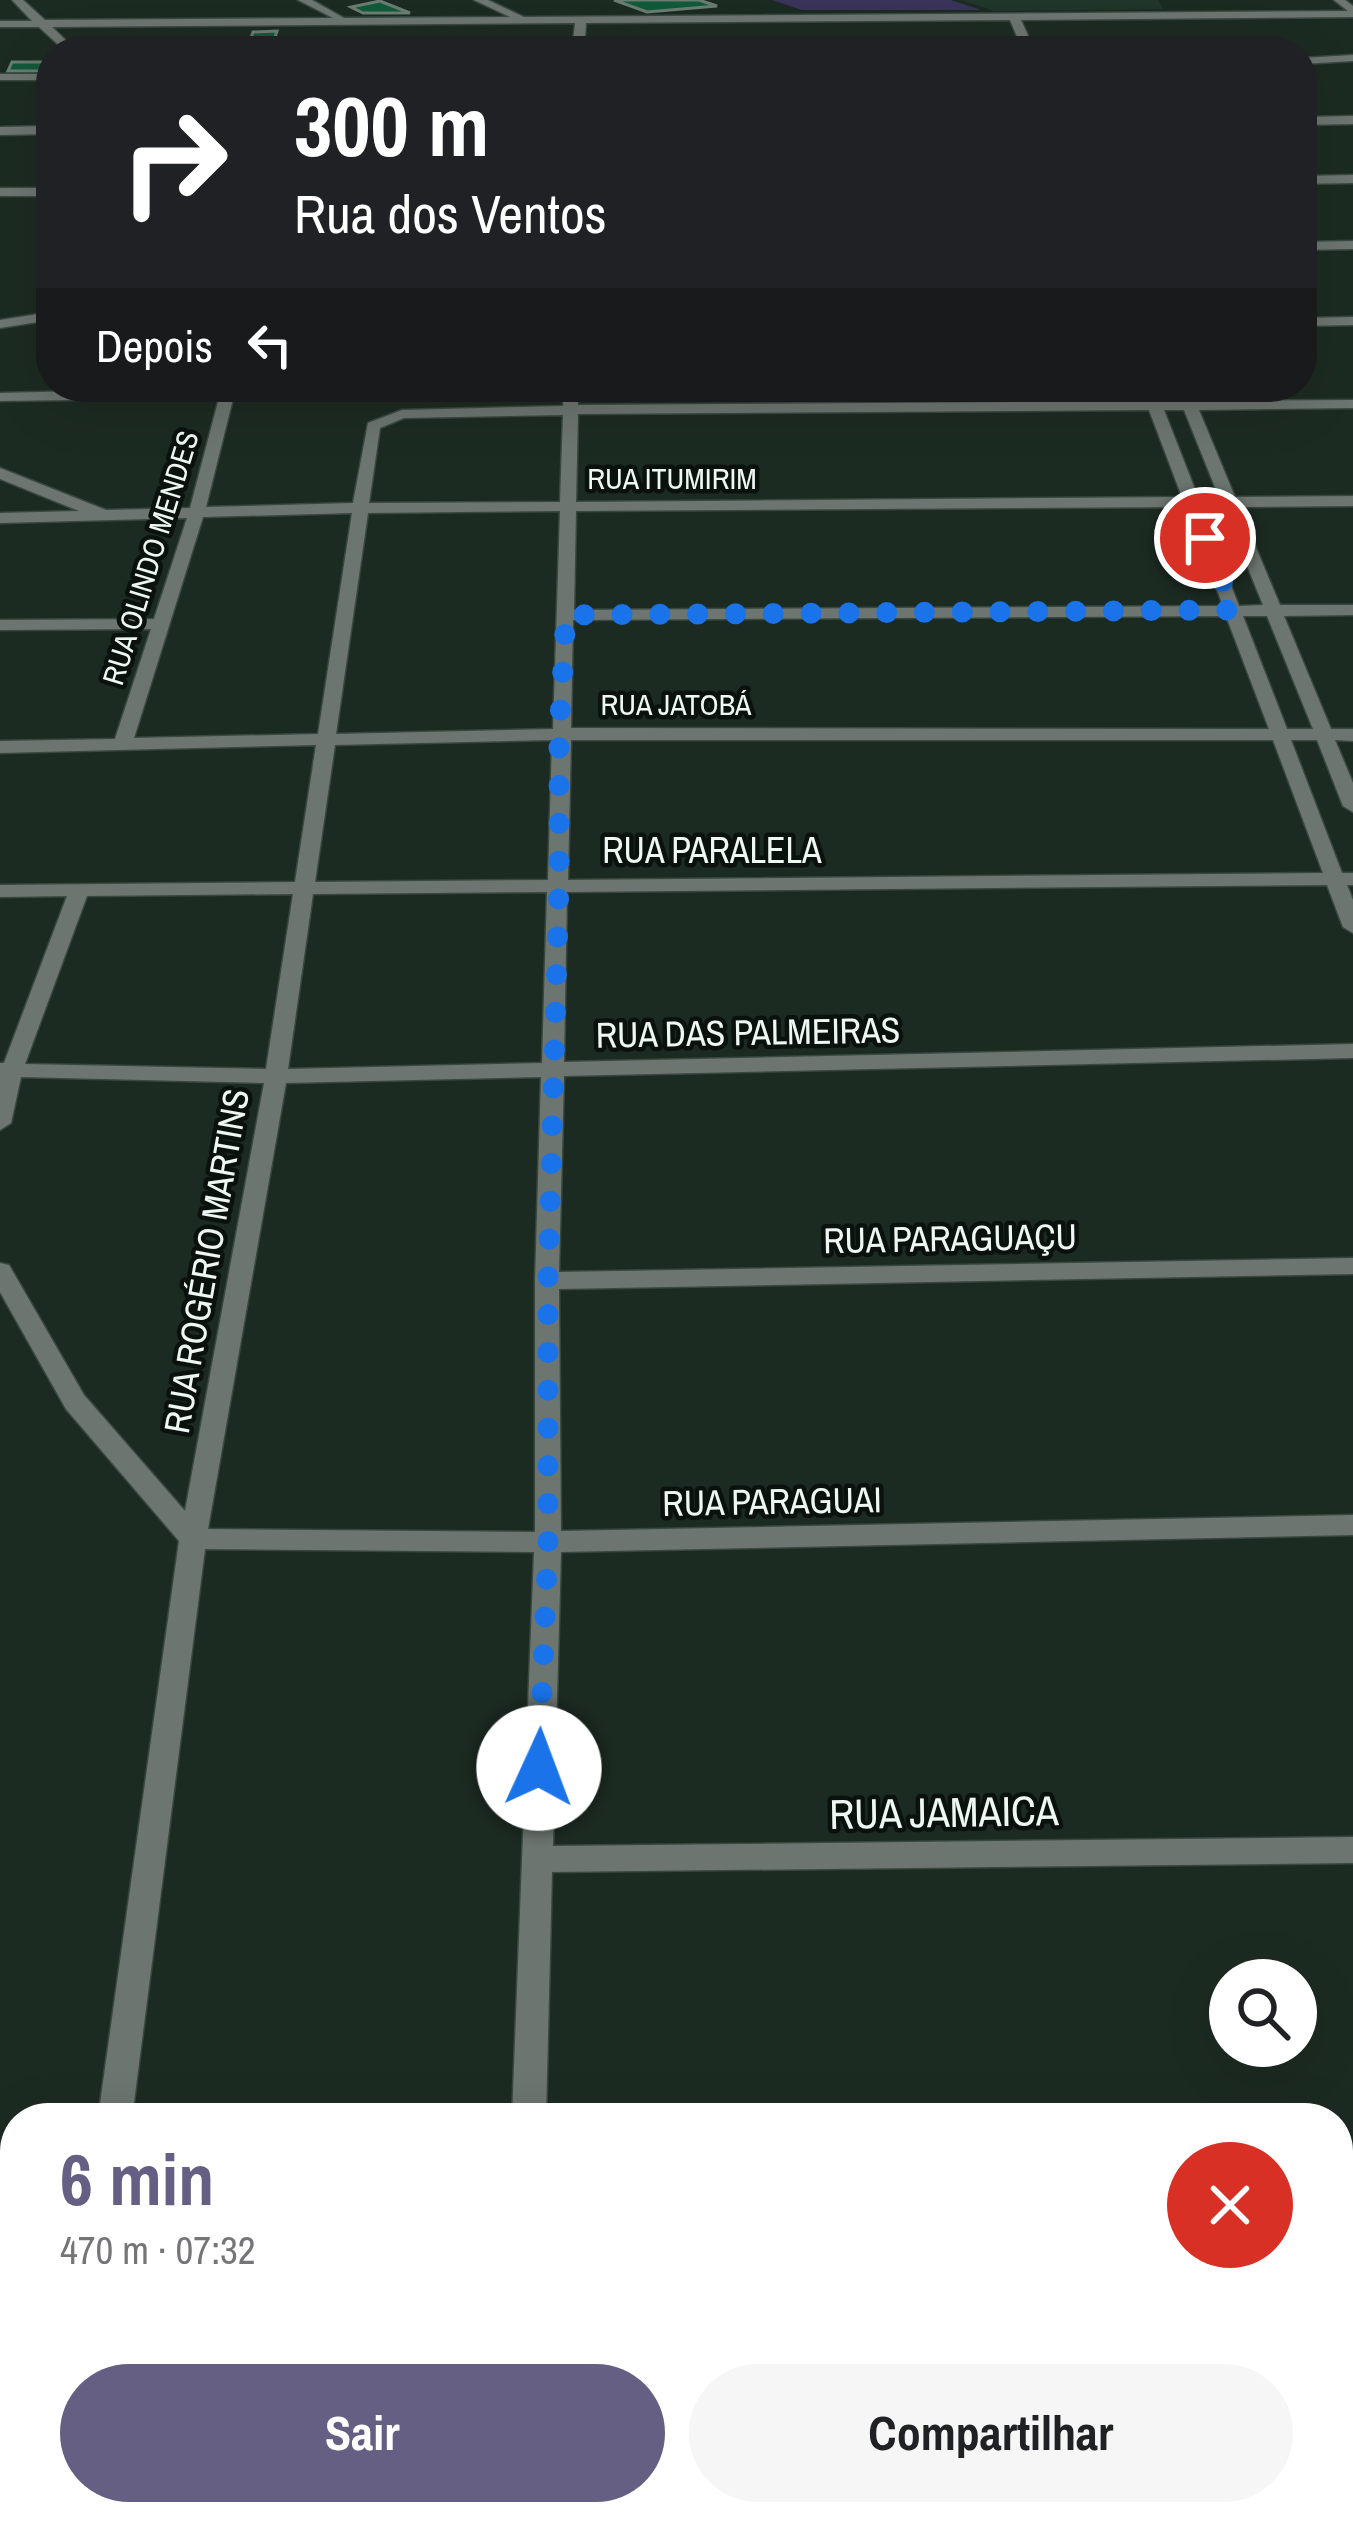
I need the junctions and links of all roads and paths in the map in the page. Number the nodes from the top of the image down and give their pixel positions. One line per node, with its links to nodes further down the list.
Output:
1 (17, 0): 15 (street)
2 (303, 0): 11 (street)
3 (479, 0): 13 (street)
4 (1224, 0): 8 (street)
5 (1339, 0): 7 (street)
6 (754, 6): 10 (street)
7 (1353, 13): 8 (street)
8 (1232, 14): 9 (street)
9 (1014, 17): 10 (street); 18 (street)
10 (790, 19): 12 (street)
11 (347, 20): 13 (street); 15 (street)
12 (580, 20): 13 (street); 17 (street)
13 (526, 21)
14 (0, 24): 15 (street)
15 (43, 24): 16 (street)
16 (55, 36)
17 (579, 36)
18 (1022, 36)
19 (1353, 58): 20 (street)
20 (1317, 60)
21 (0, 77): 22 (street)
22 (36, 77)
23 (1353, 120): 24 (street)
24 (1317, 121)
25 (0, 130): 26 (street)
26 (36, 130)
27 (1353, 179): 28 (street)
28 (1317, 180)
29 (0, 192): 30 (street)
30 (36, 193)
31 (1317, 245): 32 (street)
32 (1353, 245)
33 (36, 318): 36 (street)
34 (1317, 322): 35 (street)
35 (1353, 322)
36 (0, 324)
37 (36, 396): 38 (street)
38 (0, 397)
39 (225, 402): 52 (street, RUA OLINDO MENDES)
40 (529, 402): 51 (street, RUA ROGÉRIO MARTINS)
41 (571, 402): 50 (street)
42 (1154, 402): 48 (street)
43 (1188, 402): 49 (street)
44 (1311, 402): 45 (street)
45 (1353, 404)
46 (0, 473): 53 (street, RUA ITUMIRIM)
47 (1353, 501): 49 (street, RUA ITUMIRIM)
48 (1191, 502): 49 (street, RUA ITUMIRIM); 50 (street, RUA ITUMIRIM); 55 (street)
49 (1232, 502): 56 (street)
50 (568, 507): 51 (street, RUA ITUMIRIM); 58 (street)
51 (364, 508): 52 (street, RUA ITUMIRIM); 65 (street, RUA ROGÉRIO MARTINS)
52 (197, 512): 53 (street, RUA ITUMIRIM); 59 (street, RUA OLINDO MENDES)
53 (104, 515): 54 (street)
54 (0, 518)
55 (1234, 610): 56 (street); 58 (street); 63 (street)
56 (1276, 610): 57 (street); 64 (street)
57 (1353, 610)
58 (566, 615): 61 (street)
59 (161, 624): 60 (street); 66 (street, RUA OLINDO MENDES)
60 (0, 625)
61 (559, 734): 63 (street, RUA JATOBÁ); 65 (street, RUA JATOBÁ); 70 (street)
62 (1353, 735): 64 (street, RUA JATOBÁ)
63 (1281, 736): 64 (street, RUA JATOBÁ); 69 (street)
64 (1325, 736): 68 (street)
65 (326, 740): 66 (street, RUA JATOBÁ); 71 (street, RUA ROGÉRIO MARTINS)
66 (123, 744): 67 (street, RUA JATOBÁ)
67 (0, 747)
68 (1353, 806)
69 (1343, 879): 70 (street, RUA PARALELA); 74 (street)
70 (559, 884): 71 (street, RUA PARALELA); 77 (street)
71 (303, 888): 72 (street, RUA PARALELA); 78 (street, RUA ROGÉRIO MARTINS)
72 (79, 891): 73 (street, RUA PARALELA); 76 (street)
73 (0, 892)
74 (1353, 927)
75 (1353, 1051): 77 (street, RUA DAS PALMEIRAS)
76 (6, 1070): 78 (street, RUA DAS PALMEIRAS); 79 (street)
77 (552, 1070): 78 (street, RUA DAS PALMEIRAS); 82 (street)
78 (276, 1076): 84 (street, RUA ROGÉRIO MARTINS)
79 (0, 1123)
80 (1353, 1266): 82 (street, RUA PARAGUAÇU)
81 (0, 1270): 84 (street)
82 (548, 1281): 85 (street)
83 (1353, 1525): 85 (street, RUA PARAGUAI)
84 (193, 1539): 85 (street, RUA PARAGUAI); 88 (street, RUA ROGÉRIO MARTINS)
85 (548, 1542): 87 (street)
86 (1353, 1850): 87 (street, RUA JAMAICA)
87 (535, 1858): 89 (street)
88 (117, 2103)
89 (529, 2103)

